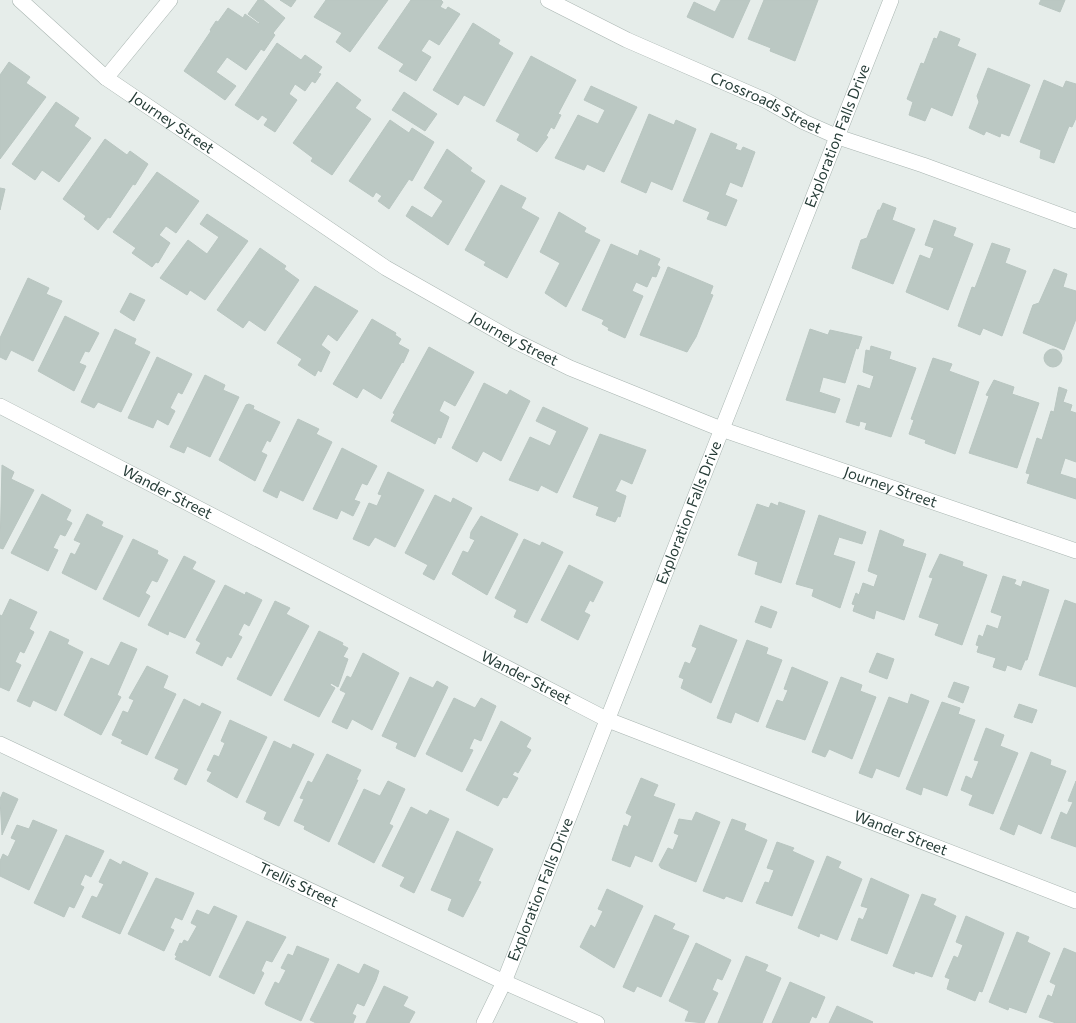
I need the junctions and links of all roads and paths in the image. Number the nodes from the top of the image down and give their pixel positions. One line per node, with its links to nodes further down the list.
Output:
1 (20, 0): 5 (street, Journey Street)
2 (170, 0): 5 (street)
3 (548, 0): 6 (street, Crossroads Street)
4 (890, 0): 6 (street, Exploration Falls Drive)
5 (106, 78): 9 (street, Journey Street)
6 (838, 137): 7 (street, Crossroads Street); 9 (street, Exploration Falls Drive)
7 (1076, 221)
8 (0, 406): 11 (street, Wander Street)
9 (721, 429): 10 (street, Journey Street); 11 (street, Exploration Falls Drive)
10 (1076, 551)
11 (608, 720): 13 (street, Wander Street); 14 (street, Exploration Falls Drive)
12 (0, 744): 14 (street, Trellis Street)
13 (1076, 900)
14 (504, 982): 15 (street, Exploration Falls Drive); 16 (street, Trellis Street)
15 (484, 1023)
16 (597, 1023)

